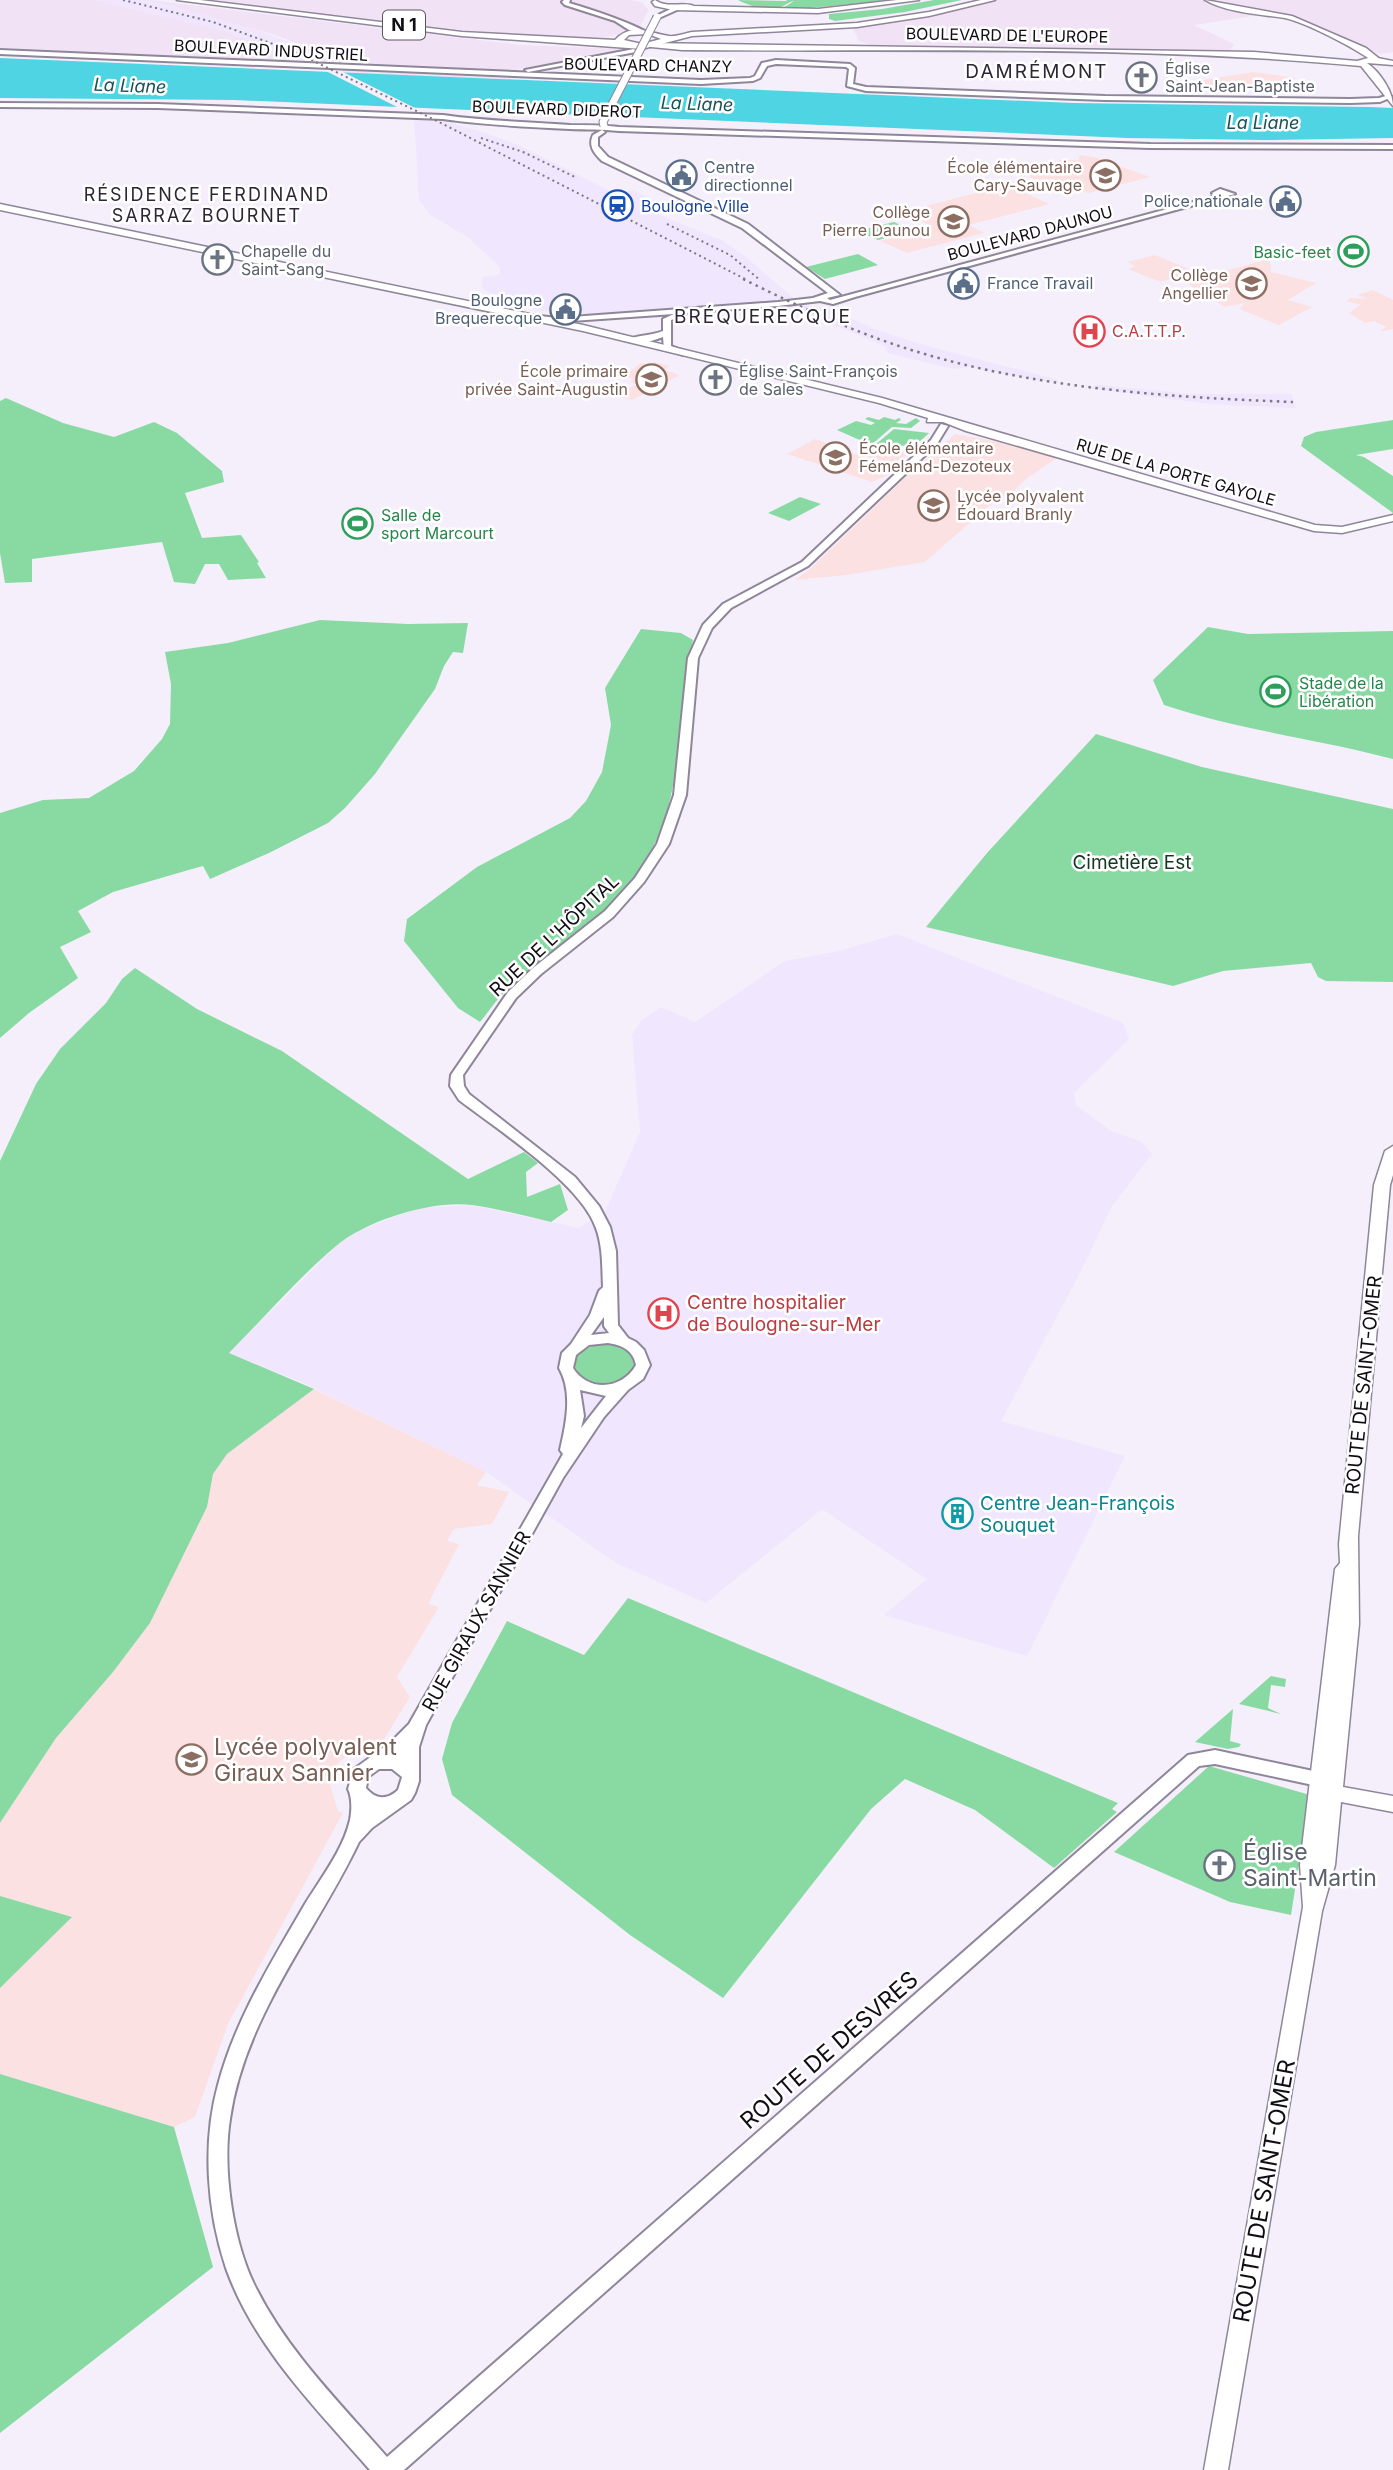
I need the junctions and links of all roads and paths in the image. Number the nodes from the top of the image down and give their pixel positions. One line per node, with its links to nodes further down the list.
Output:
1 (181, 0): 17 (main road, N 1)
2 (200, 0): 17 (main road, N 1)
3 (567, 0): 14 (street)
4 (916, 0): 11 (main road)
5 (980, 0): 16 (main road)
6 (991, 0): 18 (main road)
7 (1206, 0): 12 (main road)
8 (694, 1): 10 (main road); 11 (main road)
9 (655, 2): 10 (main road); 13 (street)
10 (680, 8): 11 (main road); 13 (street)
11 (724, 8)
12 (1273, 16): 23 (main road); 25 (main road)
13 (655, 17): 20 (street, bridge); 35 (street, bridge)
14 (624, 24): 15 (street); 17 (street)
15 (644, 32): 16 (main road); 17 (main road)
16 (656, 33): 18 (main road)
17 (622, 38): 19 (main road, BOULEVARD DE L'EUROPE)
18 (666, 40): 19 (main road); 25 (main road, BOULEVARD DE L'EUROPE)
19 (651, 45): 25 (main road, BOULEVARD DE L'EUROPE)
20 (634, 51): 22 (street); 24 (street, bridge)
21 (0, 53): 28 (street, BOULEVARD INDUSTRIEL)
22 (599, 59): 24 (street); 27 (street)
23 (1380, 61): 25 (main road); 26 (main road)
24 (628, 62): 34 (street, bridge)
25 (1363, 62): 31 (main road)
26 (1393, 63)
27 (558, 65): 29 (street); 30 (street)
28 (376, 69): 29 (street, BOULEVARD CHANZY)
29 (521, 75): 30 (street, BOULEVARD CHANZY)
30 (540, 76): 31 (street, BOULEVARD CHANZY)
31 (1392, 102)
32 (0, 105): 33 (street, BOULEVARD DIDEROT)
33 (460, 119): 34 (street, BOULEVARD DIDEROT); 36 (street, BOULEVARD DIDEROT)
34 (588, 129): 35 (street, BOULEVARD DIDEROT); 40 (street)
35 (604, 129): 36 (street, BOULEVARD DIDEROT); 40 (street)
36 (778, 133): 37 (street, BOULEVARD DIDEROT)
37 (1393, 146)
38 (1221, 195): 41 (street, BOULEVARD DAUNOU)
39 (0, 207): 44 (main road, RUE DE LA PORTE GAYOLE)
40 (739, 227): 41 (street); 42 (street)
41 (839, 296): 42 (street, BOULEVARD DAUNOU)
42 (824, 298): 43 (street); 45 (street)
43 (642, 314): 44 (street); 45 (street)
44 (525, 316): 46 (main road, RUE DE LA PORTE GAYOLE)
45 (666, 328): 46 (street); 47 (street)
46 (631, 340): 47 (main road, RUE DE LA PORTE GAYOLE)
47 (683, 353): 48 (main road, RUE DE LA PORTE GAYOLE)
48 (940, 423): 49 (main road, RUE DE LA PORTE GAYOLE); 51 (street, RUE DE L'HÔPITAL)
49 (1391, 522)
50 (1393, 1152): 60 (main road, ROUTE DE SAINT-OMER)
51 (610, 1269): 52 (street); 53 (street)
52 (622, 1340): 53 (street); 55 (street)
53 (574, 1348): 54 (street)
54 (570, 1377): 55 (street); 56 (street)
55 (623, 1387): 56 (street)
56 (557, 1475): 57 (street, RUE GIRAUX SANNIER)
57 (418, 1724): 58 (street, RUE GIRAUX SANNIER); 59 (street, RUE GIRAUX SANNIER)
58 (377, 1762): 59 (street); 61 (street)
59 (409, 1773): 62 (street)
60 (1326, 1786): 63 (main road); 65 (street, ROUTE DE DESVRES); 66 (main road, ROUTE DE SAINT-OMER)
61 (360, 1796): 62 (street); 64 (street)
62 (393, 1802): 64 (street)
63 (1393, 1804)
64 (350, 1843): 65 (street)
65 (386, 2470)
66 (1216, 2470)

